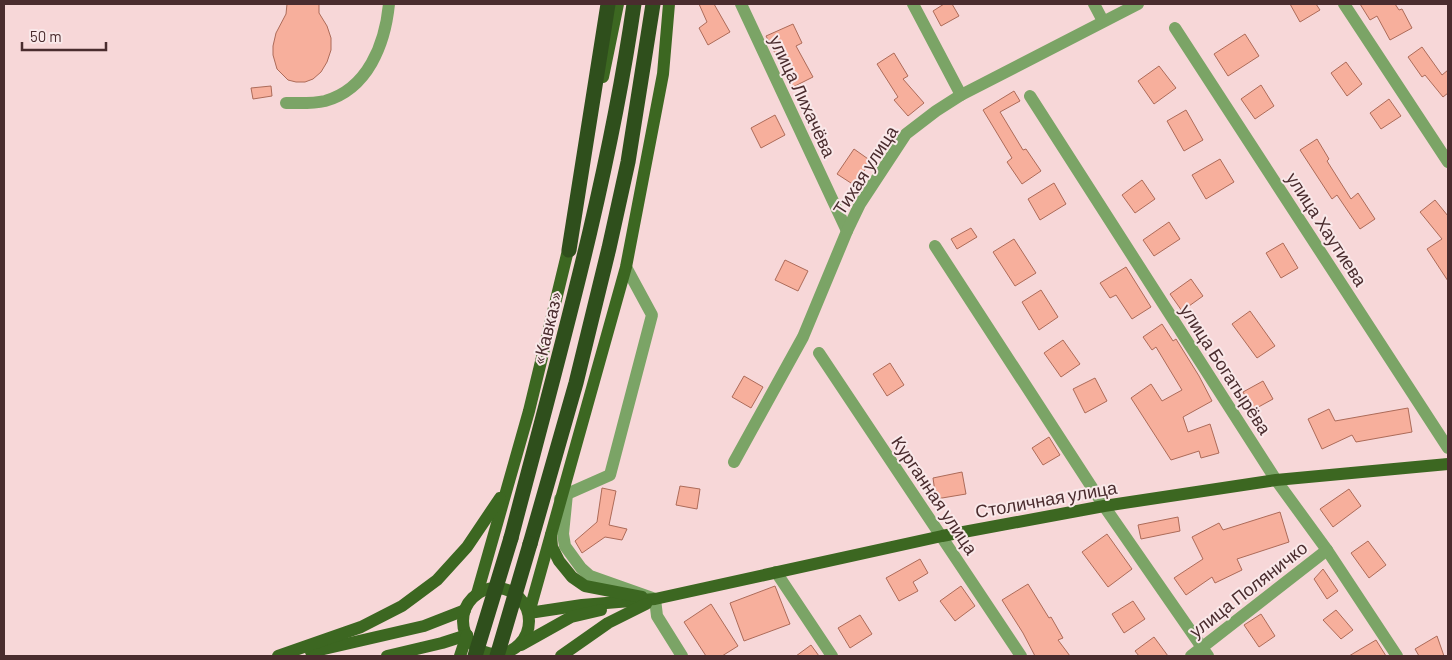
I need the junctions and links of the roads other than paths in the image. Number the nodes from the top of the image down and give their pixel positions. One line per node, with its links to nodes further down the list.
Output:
1 (389, 4): 16 (street)
2 (608, 4): 20 (highway)
3 (618, 4): 20 (main road)
4 (634, 4): 46 (highway, «Кавказ», bridge)
5 (653, 4): 47 (highway, bridge)
6 (669, 4): 21 (main road)
7 (741, 4): 18 (street, улица Лихачёва)
8 (913, 4): 14 (street)
9 (1094, 4): 12 (street)
10 (1138, 4): 12 (street, Тихая улица)
11 (1344, 4): 17 (street)
12 (1103, 21): 14 (street, Тихая улица)
13 (1176, 28): 23 (street, улица Хаутиева)
14 (961, 95): 18 (street, Тихая улица)
15 (1030, 96): 26 (street, улица Богатырёва)
16 (286, 102)
17 (1448, 162)
18 (846, 231): 24 (street, Тихая улица)
19 (934, 246): 29 (street)
20 (569, 250): 27 (main road)
21 (626, 267): 28 (main road); 28 (street)
22 (819, 353): 31 (street, Курганная улица)
23 (1448, 448)
24 (734, 462)
25 (1448, 464): 26 (main road, Столичная улица)
26 (1276, 480): 29 (main road, Столичная улица); 32 (street, улица Богатырёва)
27 (509, 486): 34 (main road); 42 (main road)
28 (564, 496): 30 (main road); 35 (street)
29 (1104, 506): 31 (main road, Столичная улица); 41 (street)
30 (551, 530): 35 (main road); 38 (main road)
31 (942, 536): 33 (main road, Столичная улица); 51 (street, Курганная улица)
32 (1327, 550): 41 (street, улица Поляничко); 53 (street, улица Богатырёва)
33 (776, 572): 35 (main road, Столичная улица); 50 (street)
34 (476, 594): 37 (main road); 38 (main road)
35 (655, 599): 36 (main road); 48 (main road); 49 (street)
36 (633, 602): 38 (main road); 40 (main road)
37 (465, 610): 39 (main road); 43 (main road)
38 (528, 613): 40 (main road)
39 (466, 635): 40 (main road); 44 (main road); 45 (main road)
40 (515, 652)
41 (1205, 652): 52 (street, улица Поляничко)
42 (278, 656)
43 (292, 656)
44 (387, 656)
45 (460, 656)
46 (475, 656)
47 (497, 656)
48 (561, 656)
49 (682, 656)
50 (832, 656)
51 (1021, 656)
52 (1191, 656)
53 (1397, 656)

